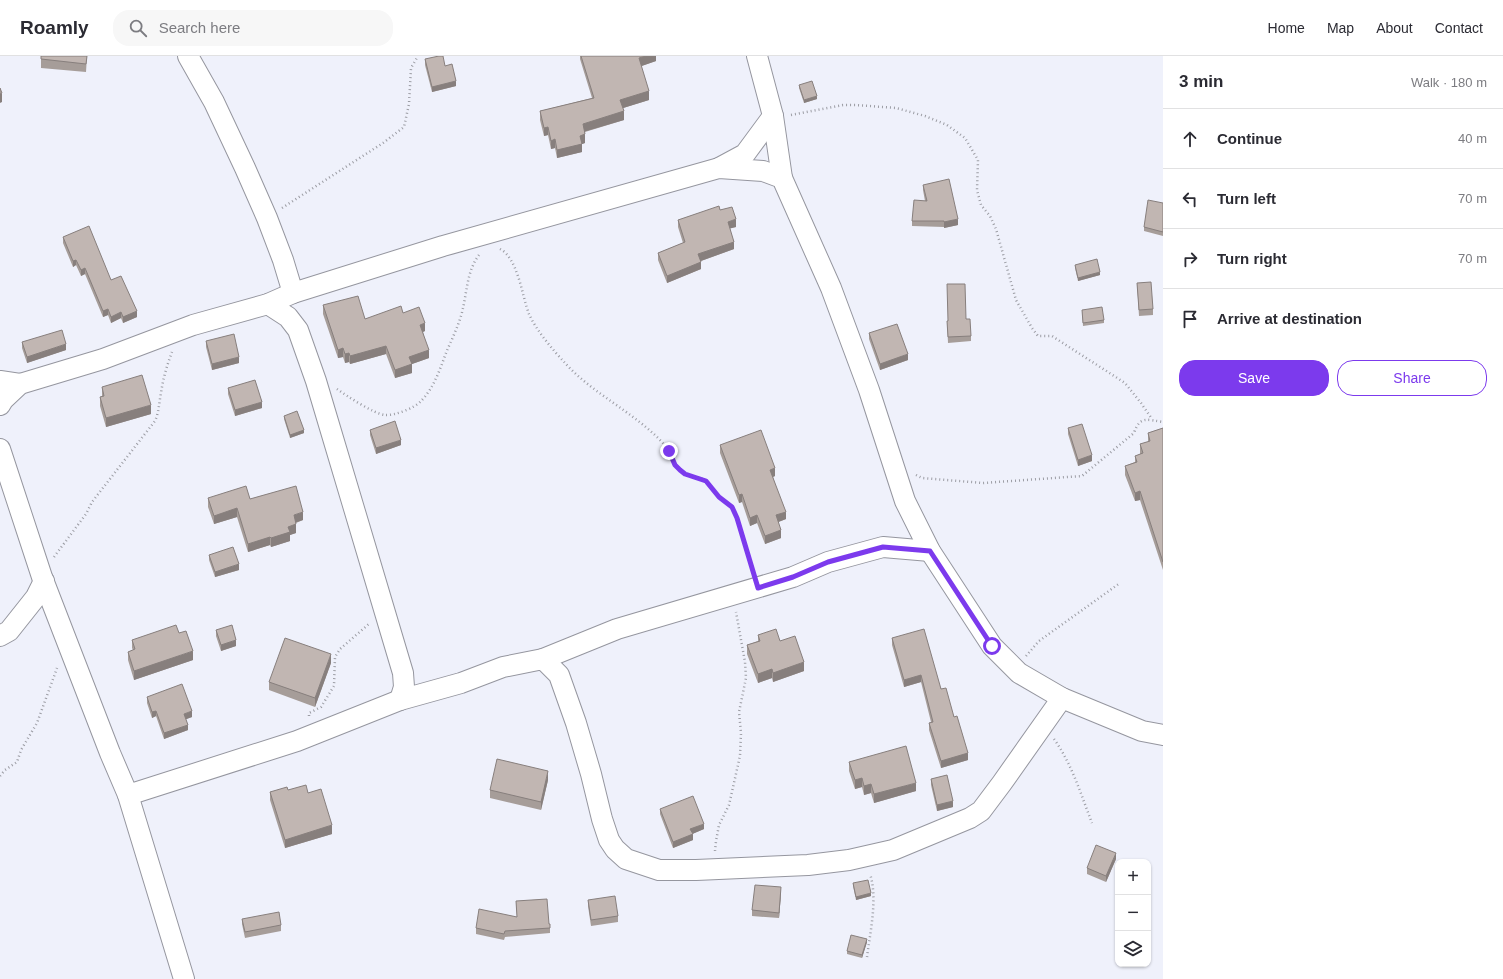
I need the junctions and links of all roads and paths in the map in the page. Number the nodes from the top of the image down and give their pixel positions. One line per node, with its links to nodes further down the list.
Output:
1 (188, 56): 7 (street)
2 (418, 56): 7 (path)
3 (757, 56): 4 (street)
4 (773, 117): 5 (street); 6 (street); 19 (path)
5 (719, 168): 6 (street); 8 (street)
6 (782, 178): 22 (street)
7 (267, 218): 10 (street)
8 (498, 231): 10 (street); 26 (path)
9 (480, 254): 15 (path)
10 (298, 291): 11 (street); 12 (street)
11 (268, 304): 12 (street); 13 (street)
12 (294, 324): 15 (street)
13 (179, 331): 16 (street); 24 (path)
14 (0, 381): 16 (street)
15 (316, 381): 28 (street)
16 (20, 384): 17 (street)
17 (0, 405)
18 (1163, 417): 20 (path)
19 (1152, 419): 20 (path); 22 (path)
20 (1162, 422)
21 (0, 449): 24 (street)
22 (894, 464): 23 (street)
23 (930, 551): 26 (street); 32 (street)
24 (43, 579): 29 (street); 30 (street)
25 (1120, 583): 32 (path)
26 (758, 588): 27 (street)
27 (732, 595): 31 (street); 42 (path)
28 (384, 612): 34 (street); 37 (path)
29 (0, 636)
30 (67, 641): 38 (path); 39 (street)
31 (543, 659): 34 (street); 42 (street)
32 (1019, 673): 33 (street)
33 (1062, 698): 35 (street); 36 (street)
34 (400, 700): 37 (street)
35 (1043, 724): 40 (path); 41 (street)
36 (1163, 735)
37 (308, 737): 39 (street)
38 (0, 776)
39 (128, 795): 44 (street)
40 (1092, 823)
41 (864, 857): 42 (street); 43 (path)
42 (714, 870)
43 (867, 957)
44 (184, 979)

